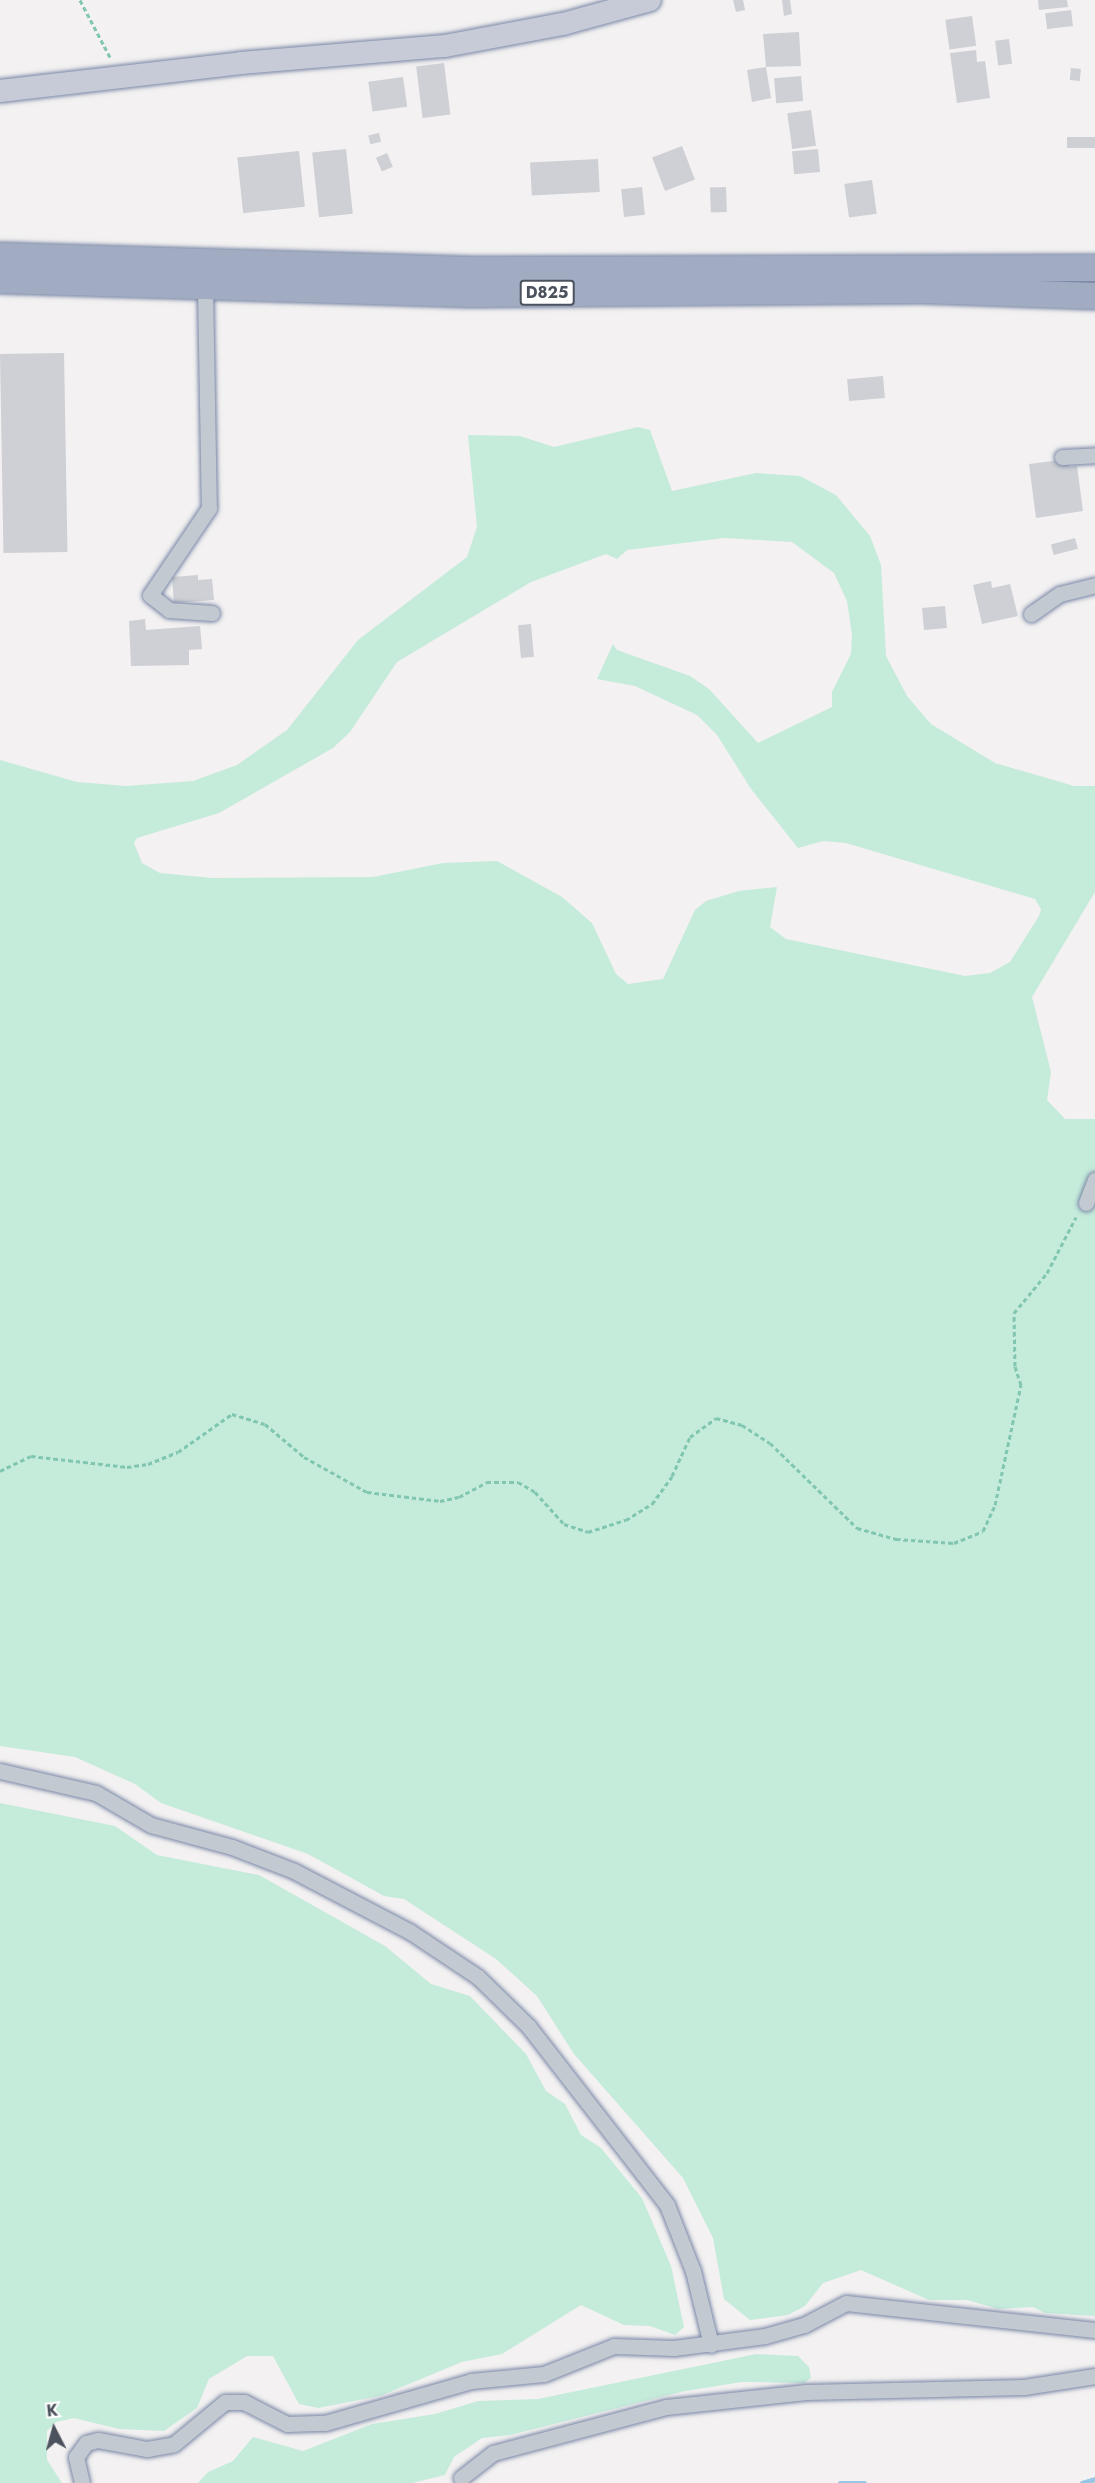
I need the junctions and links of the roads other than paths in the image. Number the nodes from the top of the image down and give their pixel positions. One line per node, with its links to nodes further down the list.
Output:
1 (650, 0): 2 (main road)
2 (0, 91)
3 (0, 256): 4 (highway, D825)
4 (1095, 268)
5 (0, 280): 6 (highway, D825)
6 (205, 287): 7 (highway, D825); 11 (street)
7 (1095, 296)
8 (1095, 455): 9 (street)
9 (1062, 457)
10 (1095, 585): 12 (street)
11 (212, 613)
12 (1031, 614)
13 (1095, 1180): 14 (street)
14 (1086, 1203)
15 (0, 1771): 17 (street)
16 (1095, 2330): 17 (street)
17 (711, 2345): 20 (street)
18 (1095, 2376): 19 (street)
19 (461, 2478)
20 (82, 2483)

